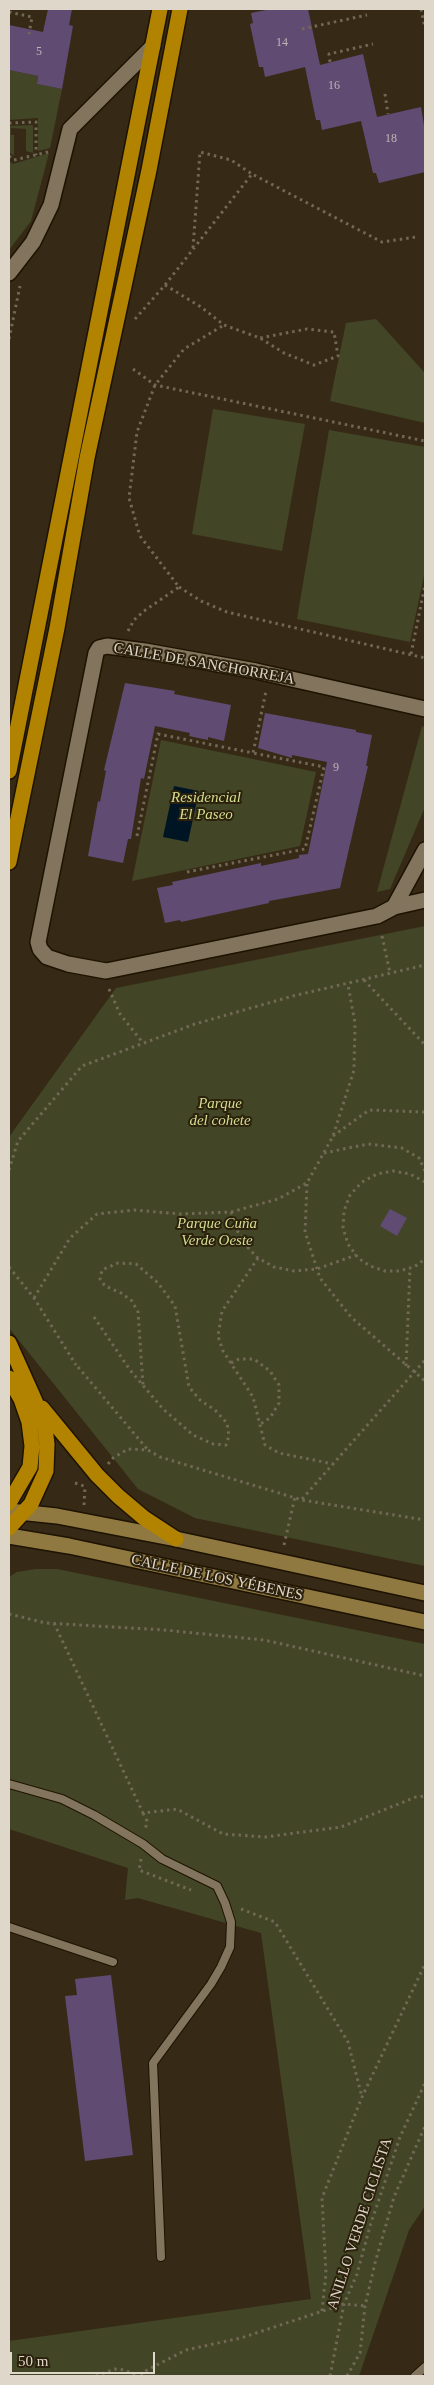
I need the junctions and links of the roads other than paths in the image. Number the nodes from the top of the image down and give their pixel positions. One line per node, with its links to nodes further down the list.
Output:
1 (160, 9): 3 (highway)
2 (180, 9): 8 (highway)
3 (152, 46): 4 (street); 6 (highway)
4 (9, 273)
5 (425, 709): 10 (street, CALLE DE SANCHORREJA)
6 (9, 771)
7 (425, 850): 10 (street)
8 (9, 862)
9 (425, 900): 10 (street)
10 (394, 907)
11 (9, 1343): 13 (highway)
12 (9, 1378): 14 (highway)
13 (37, 1402): 15 (highway); 18 (highway)
14 (9, 1503)
15 (16, 1512): 16 (highway); 18 (street, CALLE DE LOS YÉBENES)
16 (9, 1528)
17 (9, 1536): 20 (street, CALLE DE LOS YÉBENES)
18 (176, 1539): 19 (street, CALLE DE LOS YÉBENES)
19 (425, 1593)
20 (425, 1622)
21 (9, 1784): 24 (lane)
22 (9, 1927): 23 (lane)
23 (113, 1962)
24 (161, 2257)
25 (425, 2367): 26 (lane)
26 (415, 2376)

